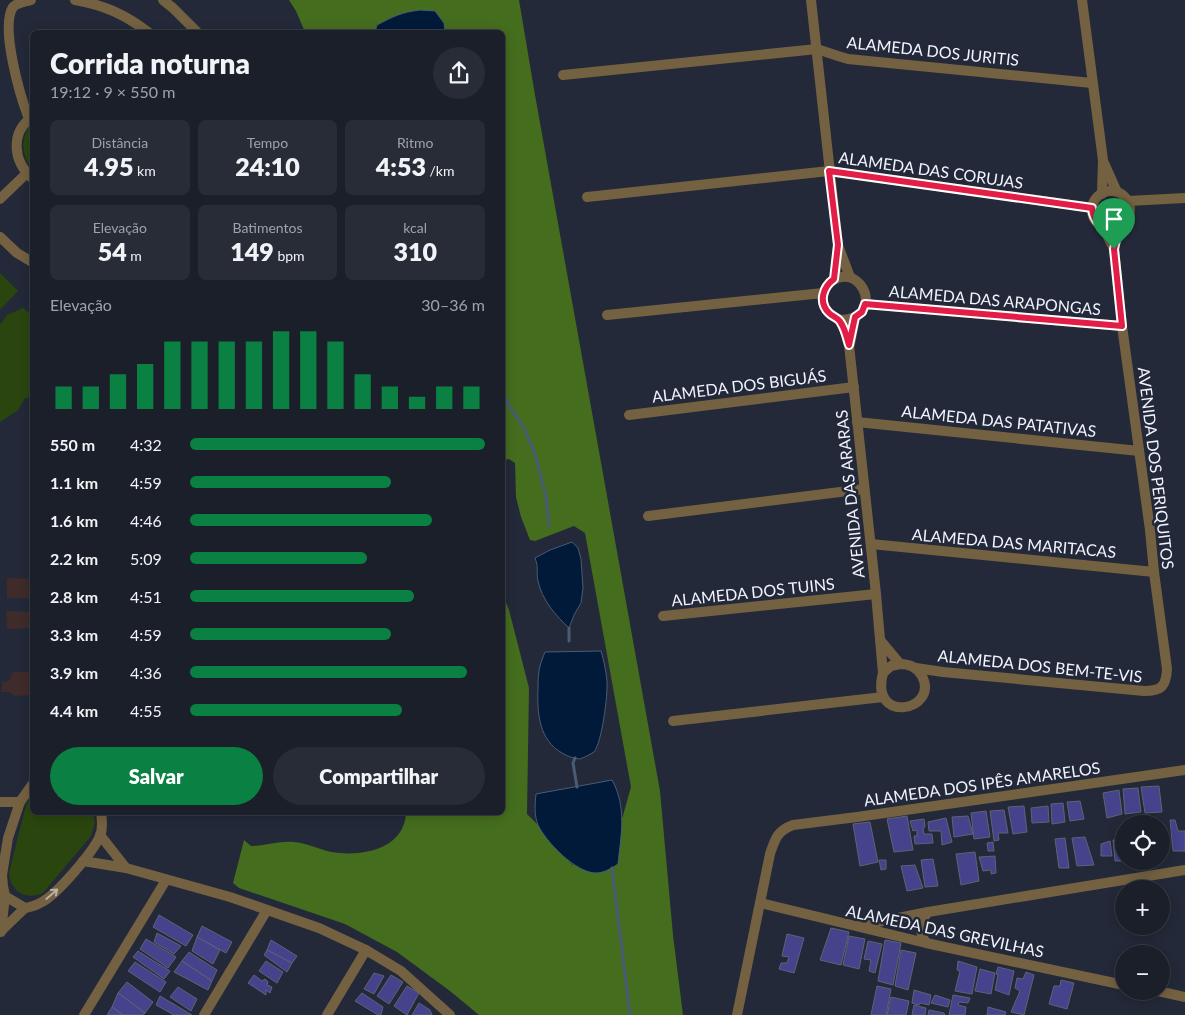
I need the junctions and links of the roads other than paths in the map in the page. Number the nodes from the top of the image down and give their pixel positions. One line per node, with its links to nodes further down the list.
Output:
1 (31, 0): 11 (street)
2 (74, 0): 6 (street)
3 (163, 0): 7 (street)
4 (811, 0): 8 (street)
5 (1082, 0): 10 (street)
6 (145, 30)
7 (195, 30)
8 (816, 49): 9 (street, ALAMEDA DOS JURITIS); 10 (street, ALAMEDA DOS JURITIS); 14 (street)
9 (563, 75)
10 (1092, 83): 13 (street)
11 (30, 116)
12 (30, 119): 15 (street)
13 (1103, 160): 16 (street); 17 (street)
14 (829, 171): 18 (street, ALAMEDA DAS CORUJAS); 22 (street, ALAMEDA DAS CORUJAS); 25 (street)
15 (30, 175): 20 (street)
16 (1117, 192): 17 (street); 21 (street)
17 (1102, 194): 22 (street)
18 (587, 197)
19 (1185, 198): 21 (street)
20 (0, 199)
21 (1128, 201): 23 (street)
22 (1092, 208): 23 (street)
23 (1112, 228): 34 (street, AVENIDA DOS PERIQUITOS)
24 (0, 237): 26 (street)
25 (838, 245): 27 (street); 28 (street)
26 (30, 261)
27 (850, 278): 28 (street); 30 (street)
28 (834, 279): 29 (street)
29 (824, 293): 31 (street); 33 (street)
30 (865, 304): 32 (street); 34 (street, ALAMEDA DAS ARAPONGAS)
31 (607, 315)
32 (855, 317): 33 (street); 35 (street)
33 (840, 320): 35 (street)
34 (1122, 326): 39 (street, AVENIDA DOS PERIQUITOS)
35 (849, 345): 36 (street, AVENIDA DAS ARARAS)
36 (854, 387): 37 (street, ALAMEDA DOS BIGUÁS); 38 (street, AVENIDA DAS ARARAS)
37 (629, 415)
38 (857, 422): 39 (street, ALAMEDA DAS PATATIVAS); 40 (street, AVENIDA DAS ARARAS)
39 (1139, 451): 43 (street, AVENIDA DOS PERIQUITOS)
40 (864, 489): 41 (street); 42 (street, AVENIDA DAS ARARAS)
41 (648, 516)
42 (871, 544): 43 (street, ALAMEDA DAS MARITACAS); 44 (street, AVENIDA DAS ARARAS)
43 (1154, 572): 50 (street, AVENIDA DOS PERIQUITOS)
44 (876, 594): 45 (street, ALAMEDA DOS TUINS); 46 (street, AVENIDA DAS ARARAS)
45 (663, 616)
46 (880, 640): 47 (street); 49 (street, AVENIDA DAS ARARAS)
47 (900, 664): 48 (street); 49 (street)
48 (916, 668): 50 (street, ALAMEDA DOS BEM-TE-VIS); 51 (street)
49 (883, 673): 51 (street)
50 (1161, 688)
51 (883, 697): 52 (street)
52 (673, 721)
53 (1185, 770): 66 (street, ALAMEDA DOS IPÊS AMARELOS)
54 (30, 788): 56 (street)
55 (0, 802): 56 (street)
56 (20, 802): 60 (street)
57 (101, 815): 59 (street)
58 (0, 830): 60 (street)
59 (100, 836): 61 (street); 62 (street)
60 (8, 838): 65 (street)
61 (83, 861): 62 (street); 67 (street, one-way to 61)
62 (126, 868): 64 (street)
63 (1185, 870): 69 (street)
64 (166, 880): 68 (street); 77 (street)
65 (6, 896): 67 (street); 71 (street)
66 (761, 903): 70 (street, ALAMEDA DAS GREVILHAS); 81 (street)
67 (25, 908): 71 (street)
68 (267, 910): 73 (street); 78 (street)
69 (928, 912): 70 (street); 72 (street)
70 (855, 927): 72 (street, ALAMEDA DAS GREVILHAS)
71 (0, 932)
72 (926, 943): 74 (street, ALAMEDA DAS GREVILHAS)
73 (366, 950): 79 (street); 80 (street)
74 (1115, 982)
75 (1170, 994): 76 (street)
76 (1185, 997)
77 (84, 1015)
78 (204, 1015)
79 (327, 1015)
80 (450, 1015)
81 (736, 1015)

